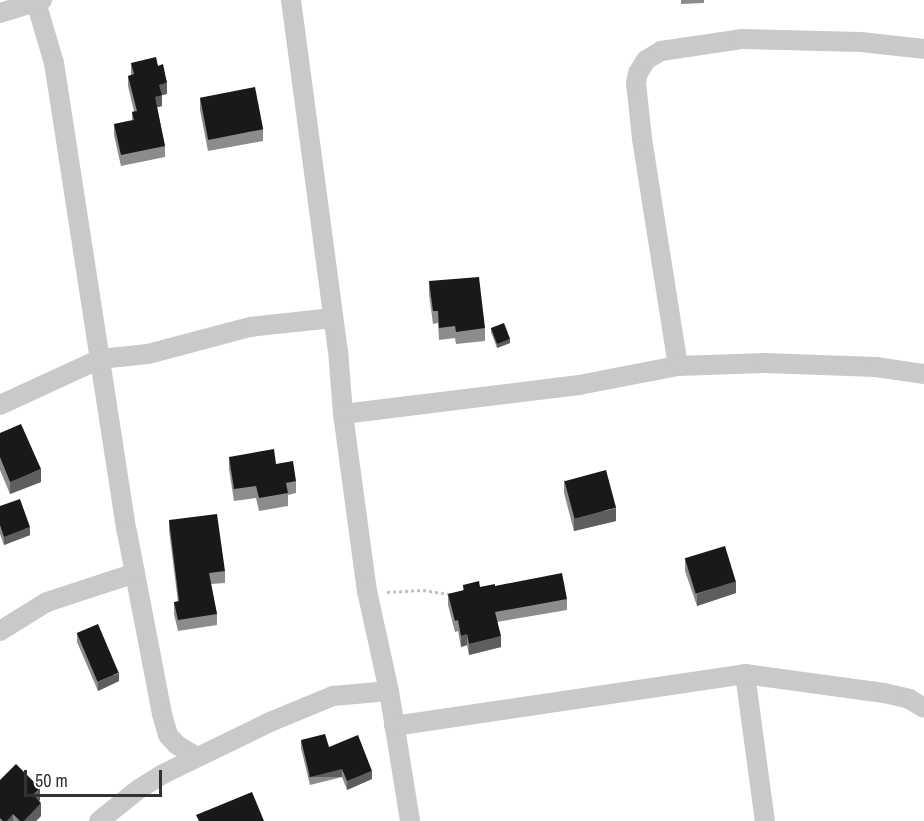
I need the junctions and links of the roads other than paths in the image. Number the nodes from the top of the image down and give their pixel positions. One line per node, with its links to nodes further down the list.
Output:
1 (291, 0): 5 (street)
2 (39, 1): 3 (street); 6 (street)
3 (0, 13)
4 (924, 49): 7 (street)
5 (333, 318): 6 (street); 10 (street)
6 (100, 359): 9 (street); 11 (street)
7 (678, 366): 8 (street); 10 (street)
8 (924, 374)
9 (0, 405)
10 (343, 414): 14 (street)
11 (135, 573): 12 (street); 17 (street)
12 (0, 631)
13 (745, 674): 15 (street); 16 (street); 20 (street)
14 (389, 691): 16 (street); 17 (street)
15 (919, 700)
16 (394, 726): 19 (street)
17 (195, 756): 18 (street)
18 (99, 821)
19 (410, 821)
20 (765, 821)

